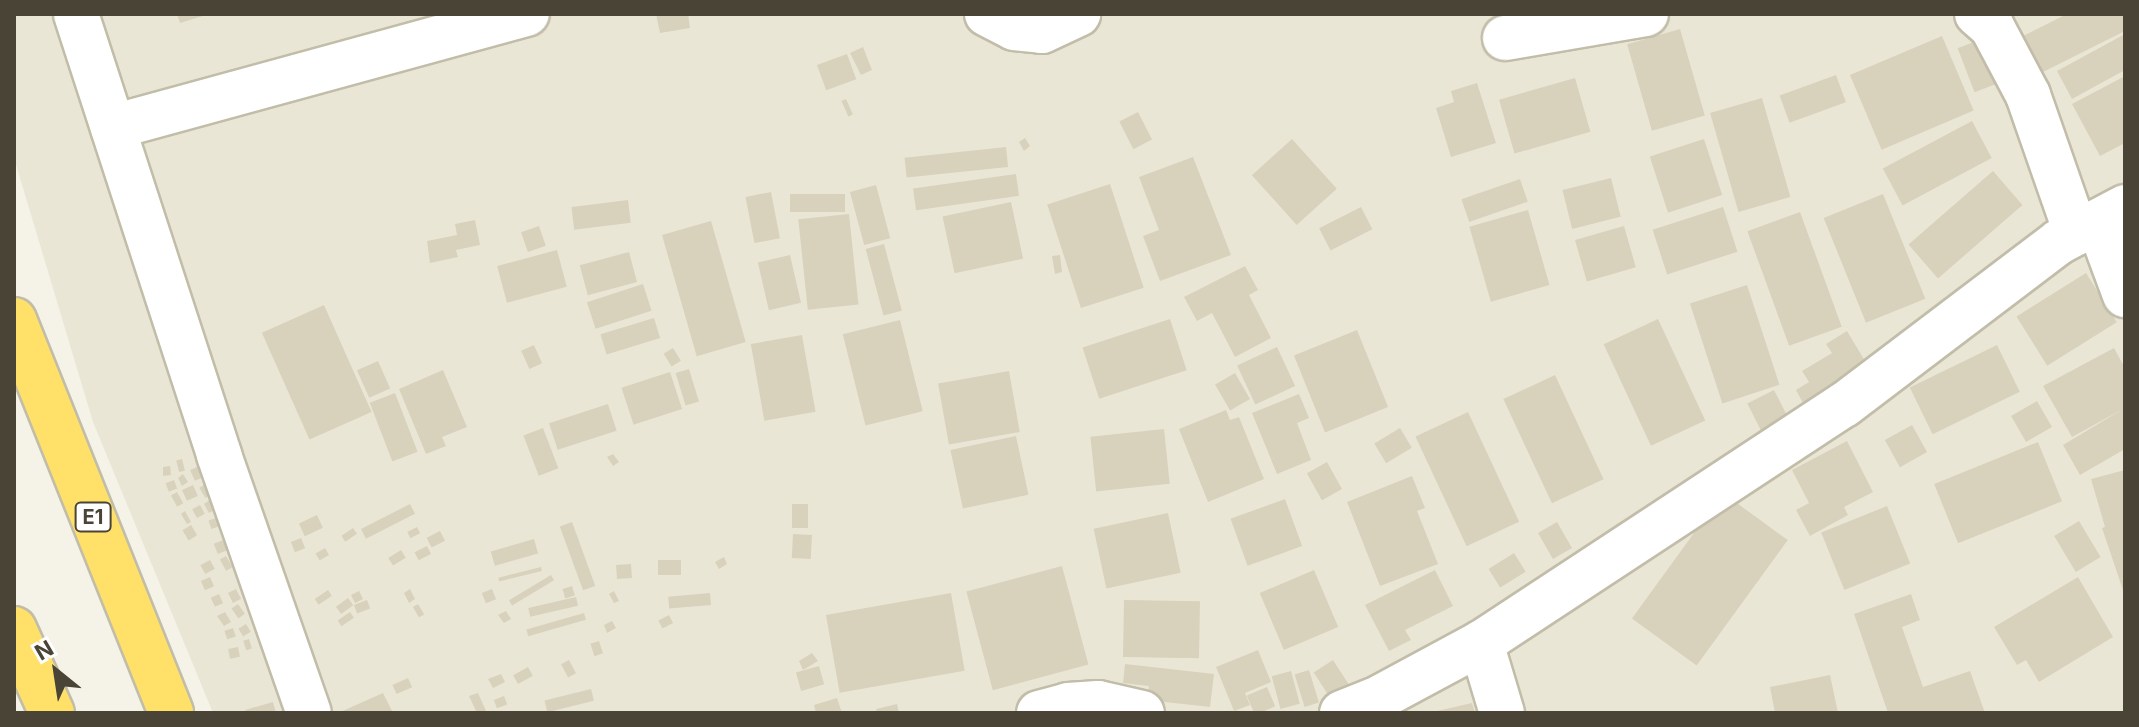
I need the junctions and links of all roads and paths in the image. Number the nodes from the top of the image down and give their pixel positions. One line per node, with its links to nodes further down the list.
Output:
1 (76, 14): 8 (street)
2 (527, 14): 8 (street)
3 (987, 14): 4 (street)
4 (1078, 14)
5 (1646, 14): 7 (street)
6 (1977, 14): 9 (street)
7 (1505, 38)
8 (113, 127): 16 (street)
9 (2100, 220): 10 (street); 13 (street)
10 (2125, 295)
11 (14, 320): 15 (highway, E1)
12 (14, 631): 14 (highway)
13 (1481, 643): 19 (street); 20 (street)
14 (52, 713)
15 (171, 713)
16 (309, 713)
17 (1039, 713): 18 (street)
18 (1142, 713)
19 (1342, 713)
20 (1502, 713)

